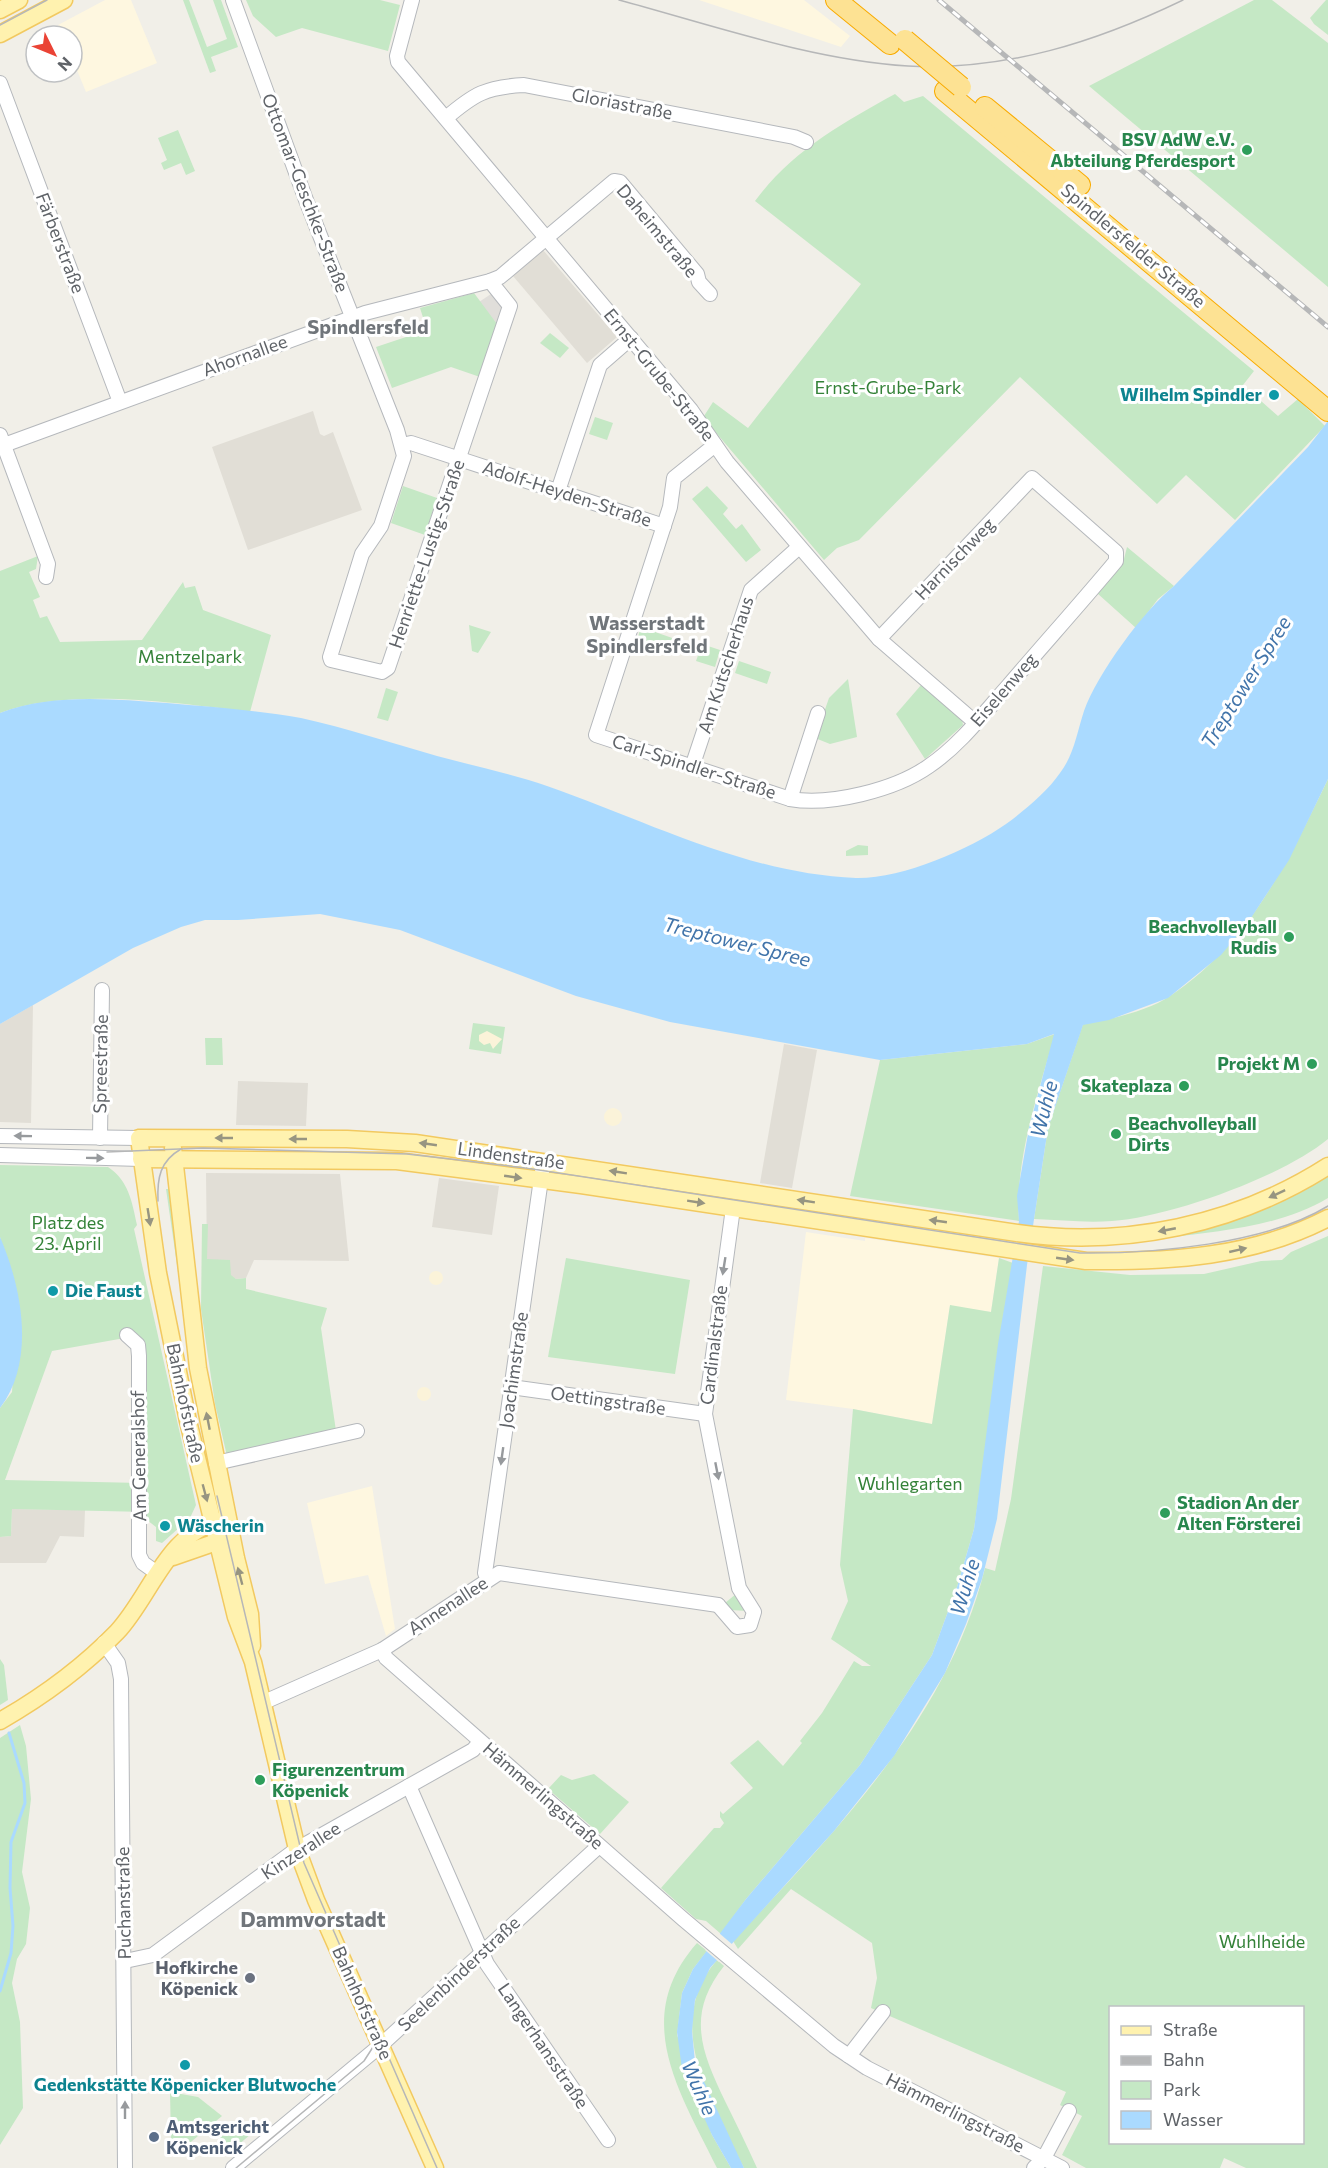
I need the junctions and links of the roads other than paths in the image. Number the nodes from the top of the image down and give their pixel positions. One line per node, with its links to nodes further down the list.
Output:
1 (19, 0): 7 (main road)
2 (64, 0): 8 (main road)
3 (233, 0): 16 (street, Ottomar-Geschke-Straße)
4 (412, 0): 11 (street, Ernst-Grube-Straße)
5 (836, 0): 9 (highway, Spindlersfelder Straße)
6 (858, 0): 9 (highway, Spindlersfelder Straße)
7 (0, 10)
8 (0, 34)
9 (897, 42): 18 (highway, Spindlersfelder Straße, bridge)
10 (0, 83): 19 (street, Färberstraße)
11 (446, 118): 12 (street, Gloriastraße); 13 (street, Ernst-Grube-Straße)
12 (806, 142)
13 (546, 236): 14 (street, Ahornallee); 15 (street, Daheimstraße); 17 (street, Ernst-Grube-Straße)
14 (490, 281): 16 (street, Ahornallee); 23 (street, Henriette-Lustig-Straße)
15 (710, 294)
16 (352, 317): 19 (street, Ahornallee); 21 (street, Ottomar-Geschke-Straße)
17 (631, 338): 22 (street, Ernst-Grube-Straße); 25 (street)
18 (1325, 399)
19 (120, 402): 20 (street, Ahornallee)
20 (2, 440): 29 (street)
21 (402, 445): 23 (street, Adolf-Heyden-Straße); 28 (street, Ottomar-Geschke-Straße)
22 (715, 445): 26 (street, Carl-Spindler-Straße); 27 (street, Ernst-Grube-Straße)
23 (459, 459): 25 (street, Adolf-Heyden-Straße); 28 (street, Henriette-Lustig-Straße)
24 (1032, 478): 30 (street, Harnischweg); 32 (street, Eiselenweg)
25 (558, 491): 26 (street, Adolf-Heyden-Straße)
26 (664, 526): 33 (street, Carl-Spindler-Straße)
27 (799, 546): 30 (street, Ernst-Grube-Straße); 33 (street, Am Kutscherhaus)
28 (364, 551)
29 (46, 577)
30 (879, 639): 32 (street, Ernst-Grube-Straße)
31 (818, 712): 35 (street)
32 (976, 723): 34 (street, Eiselenweg)
33 (692, 767): 35 (street, Carl-Spindler-Straße)
34 (862, 793): 35 (street, Carl-Spindler-Straße)
35 (790, 799)
36 (102, 990): 38 (street, Spreestraße)
37 (0, 1136): 38 (street, Lindenstraße, one-way to 37)
38 (99, 1137): 39 (street, Lindenstraße)
39 (139, 1138): 40 (main road, Lindenstraße); 42 (main road, Bahnhofstraße)
40 (172, 1138): 43 (main road, Bahnhofstraße); 44 (main road, Lindenstraße, one-way to 40)
41 (0, 1155): 42 (street, Lindenstraße, one-way to 42)
42 (141, 1159): 43 (main road, Lindenstraße); 54 (main road, Bahnhofstraße, one-way to 54)
43 (175, 1159): 46 (main road, Lindenstraße, one-way to 46); 53 (main road, Bahnhofstraße, one-way to 43)
44 (544, 1161): 45 (main road, Lindenstraße, one-way to 44); 46 (street, Joachimstraße)
45 (1328, 1166)
46 (541, 1181): 47 (main road, Lindenstraße, one-way to 47); 50 (street, Joachimstraße)
47 (733, 1208): 48 (main road, Lindenstraße, one-way to 48); 51 (street, Cardinalstraße, one-way to 51)
48 (1328, 1218)
49 (127, 1335): 57 (street, Am Generalshof)
50 (512, 1387): 51 (street, Oettingstraße); 58 (street, Joachimstraße, one-way to 58)
51 (705, 1414): 59 (street, Cardinalstraße, one-way to 59)
52 (357, 1431): 53 (street)
53 (216, 1463): 54 (main road, Bahnhofstraße)
54 (221, 1521): 55 (main road, Bahnhofstraße); 56 (main road)
55 (225, 1539): 56 (main road); 63 (main road, Bahnhofstraße)
56 (168, 1558): 57 (main road)
57 (157, 1573): 61 (main road)
58 (488, 1579): 60 (street, Annenallee); 62 (street, Annenallee)
59 (739, 1588): 60 (street); 60 (street, Cardinalstraße)
60 (718, 1605)
61 (104, 1644): 64 (main road); 70 (street, Puchanstraße)
62 (382, 1650): 63 (street, Annenallee); 65 (street, Hämmerlingstraße)
63 (262, 1703): 68 (main road, Bahnhofstraße)
64 (0, 1721)
65 (480, 1742): 66 (street, Kinzerallee); 67 (street, Hämmerlingstraße)
66 (409, 1786): 68 (street, Kinzerallee); 69 (street, Langerhansstraße)
67 (599, 1846): 69 (street, Seelenbinderstraße); 73 (street, Hämmerlingstraße)
68 (297, 1850): 70 (street, Kinzerallee); 72 (main road, Bahnhofstraße)
69 (481, 1953): 72 (street, Seelenbinderstraße); 75 (street, Langerhansstraße)
70 (125, 1961): 77 (street, Puchanstraße, one-way to 70)
71 (883, 2012): 73 (street)
72 (381, 2045): 78 (street, Seelenbinderstraße); 79 (main road, Bahnhofstraße)
73 (849, 2056): 76 (street, Hämmerlingstraße)
74 (1069, 2111): 76 (street)
75 (608, 2140)
76 (1039, 2163): 80 (street, Hämmerlingstraße)
77 (125, 2168)
78 (233, 2168)
79 (435, 2168)
80 (1062, 2168)

